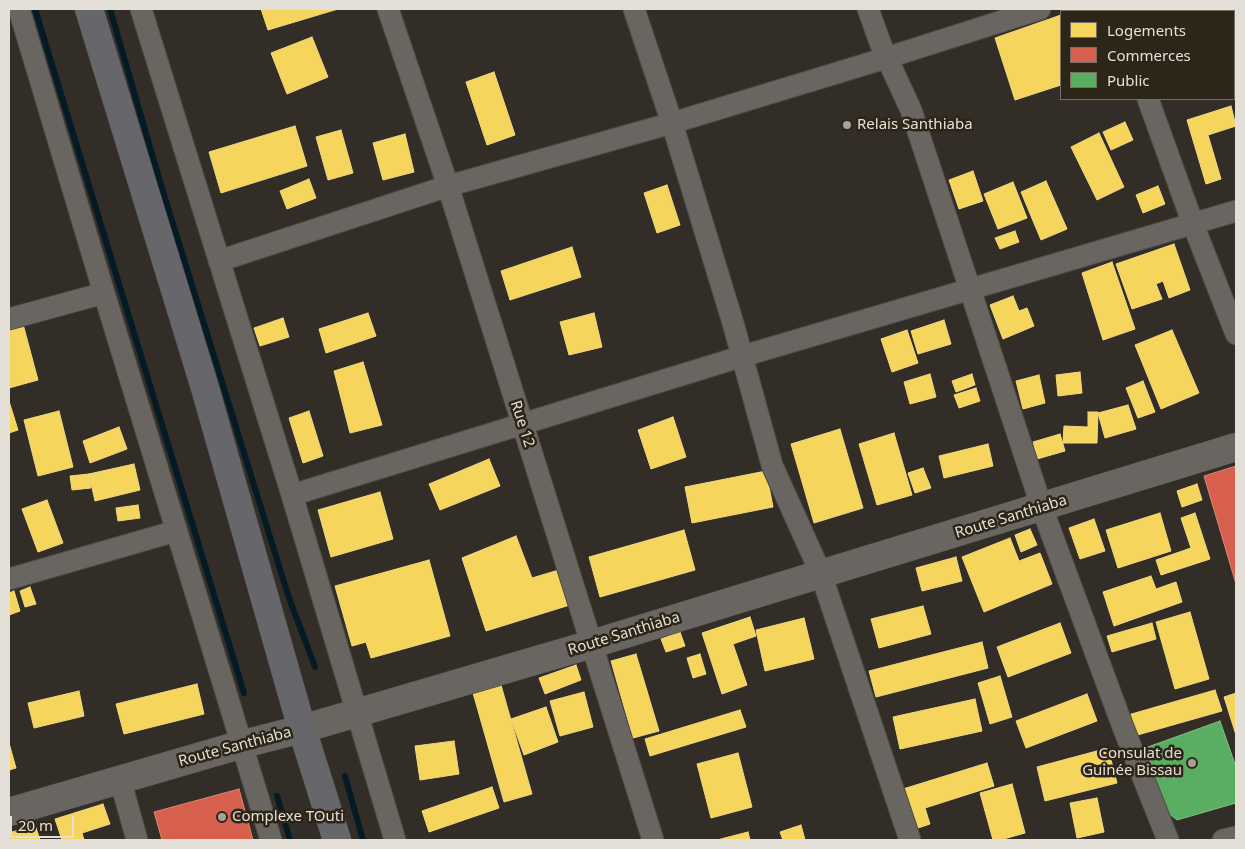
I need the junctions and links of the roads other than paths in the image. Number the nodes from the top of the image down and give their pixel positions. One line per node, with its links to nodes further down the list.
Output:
1 (19, 9): 16 (street)
2 (89, 9): 29 (highway)
3 (141, 9): 14 (street)
4 (388, 9): 11 (street, Rue 12)
5 (634, 9): 10 (street)
6 (868, 9): 8 (street)
7 (1040, 9): 8 (street)
8 (886, 58): 10 (street); 15 (street)
9 (1148, 100): 13 (street)
10 (672, 124): 11 (street); 19 (street)
11 (448, 186): 14 (street); 20 (street, Rue 12)
12 (1236, 211): 13 (street)
13 (1193, 224): 15 (street); 18 (street)
14 (219, 261): 22 (street)
15 (969, 289): 19 (street); 23 (street)
16 (104, 293): 17 (street); 24 (street)
17 (9, 319)
18 (1236, 334)
19 (743, 356): 20 (street); 25 (street)
20 (522, 425): 22 (street); 27 (street, Rue 12)
21 (1236, 447): 23 (street, Route Santhiaba)
22 (292, 495): 28 (street)
23 (1042, 508): 25 (street, Route Santhiaba); 40 (street)
24 (176, 531): 26 (street); 30 (street)
25 (821, 574): 27 (street, Route Santhiaba); 39 (street)
26 (9, 579)
27 (592, 644): 28 (street, Route Santhiaba); 38 (street, Rue 12)
28 (356, 713): 29 (street, Route Santhiaba); 37 (street)
29 (302, 729): 30 (street, Route Santhiaba); 36 (highway)
30 (243, 744): 31 (street, Route Santhiaba); 35 (street)
31 (120, 779): 32 (street, Route Santhiaba); 34 (street)
32 (9, 812)
33 (1236, 837): 41 (street)
34 (137, 840)
35 (271, 840)
36 (337, 840)
37 (395, 840)
38 (653, 840)
39 (910, 840)
40 (1168, 840)
41 (1223, 840)

